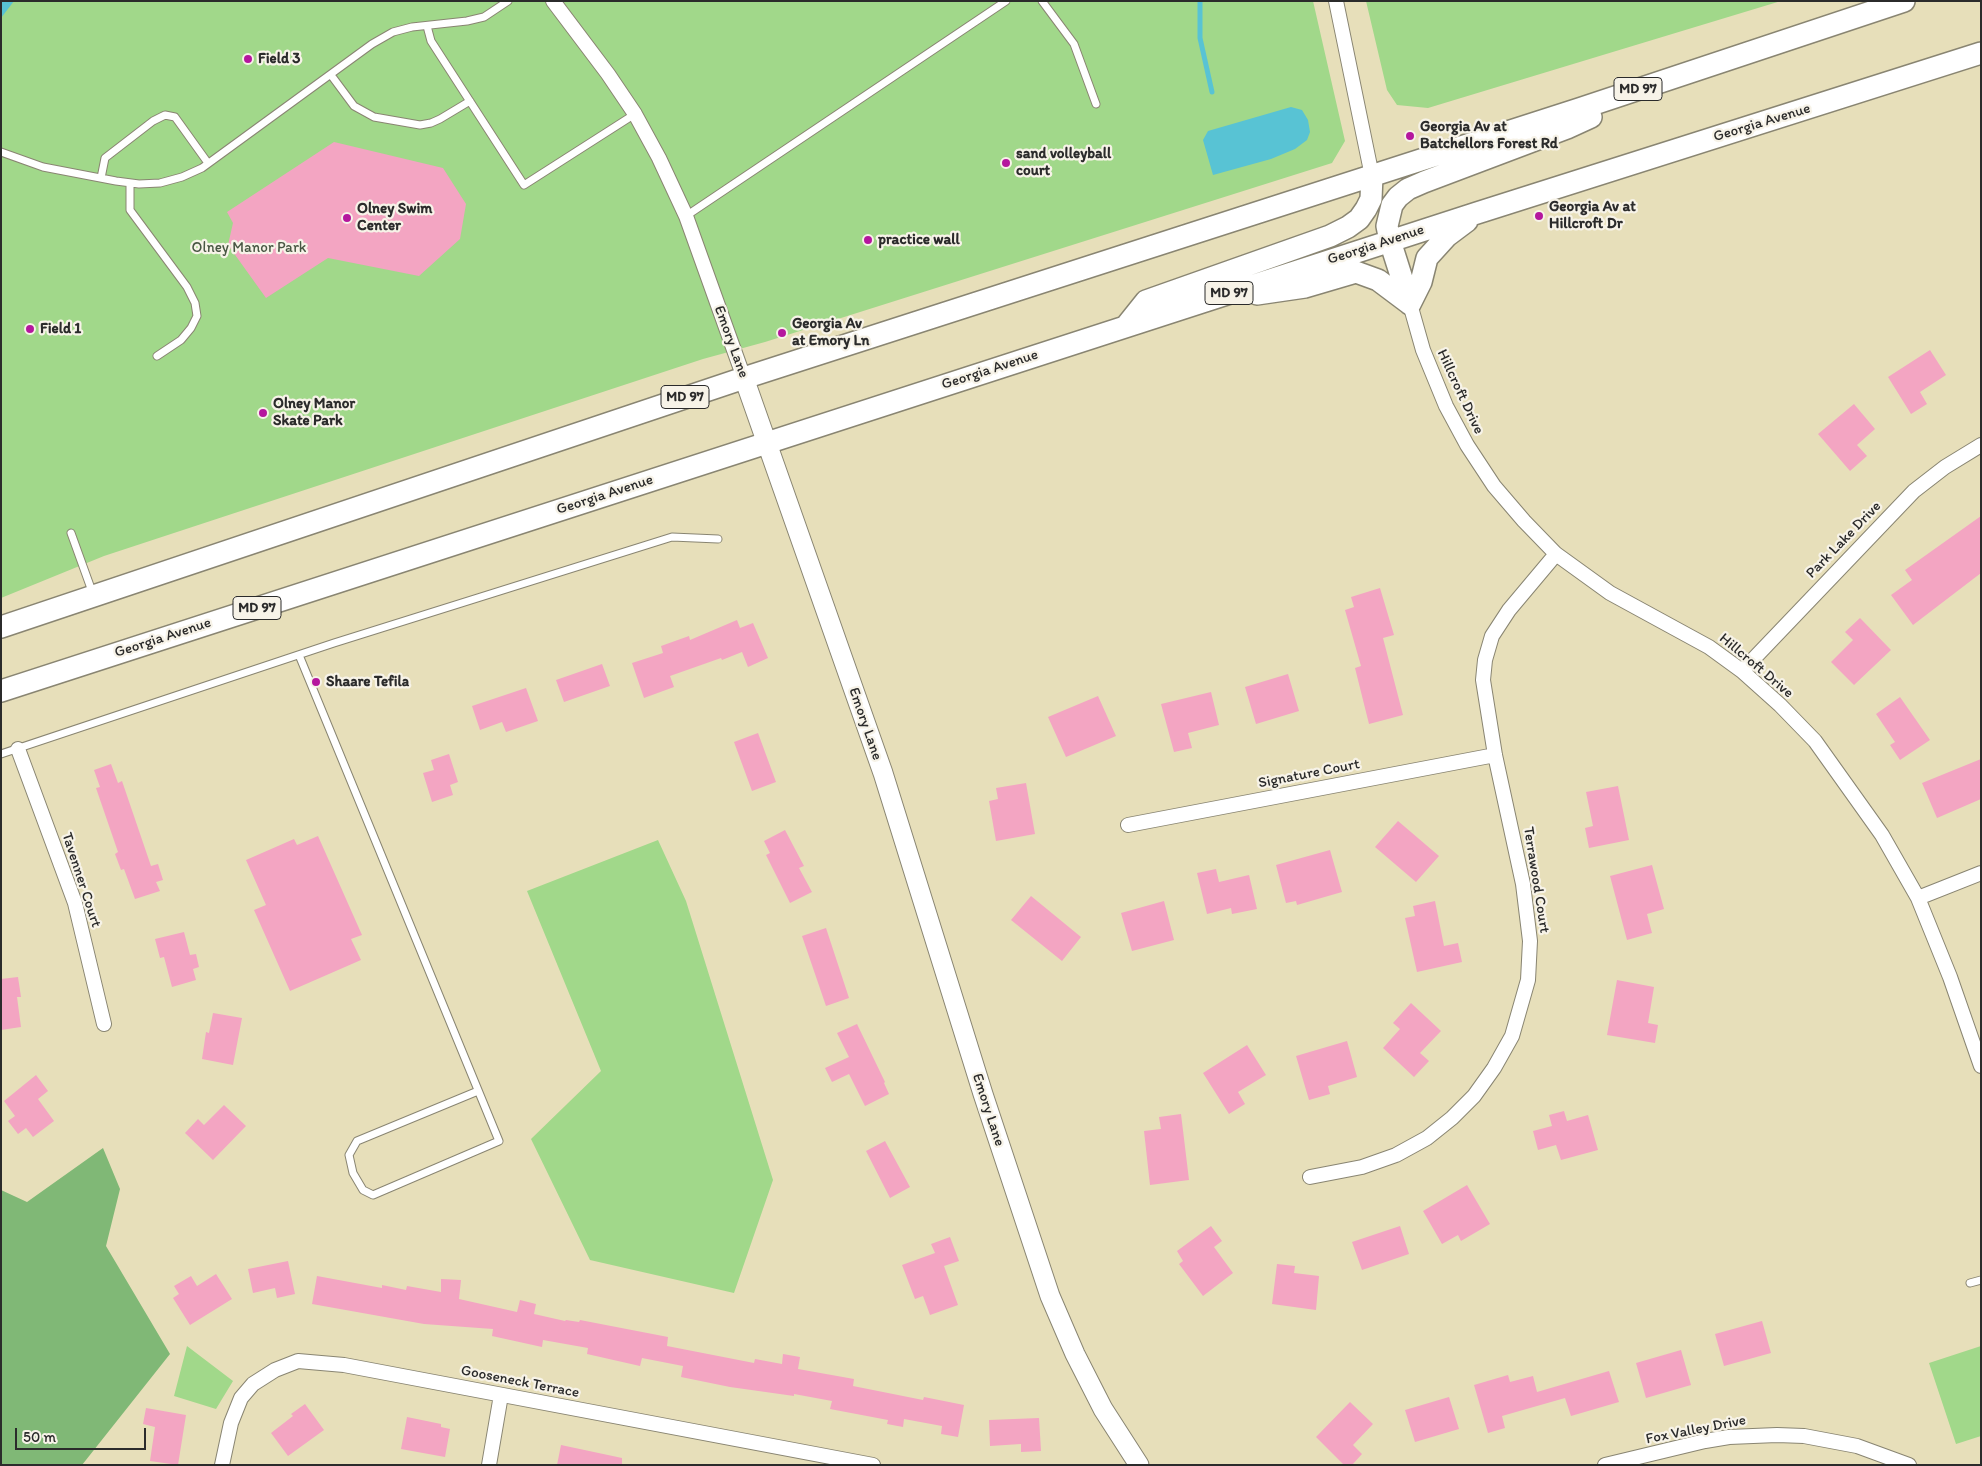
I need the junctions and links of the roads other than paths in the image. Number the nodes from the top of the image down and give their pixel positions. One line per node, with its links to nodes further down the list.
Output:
1 (508, 1): 7 (lane)
2 (553, 1): 13 (street, Emory Lane)
3 (1006, 1): 20 (lane)
4 (1042, 1): 12 (lane)
5 (1336, 1): 16 (street)
6 (1904, 1): 10 (main road, MD 97)
7 (427, 26): 9 (lane); 11 (lane)
8 (1981, 53): 19 (main road, Georgia Avenue / MD 97)
9 (331, 75): 11 (lane); 15 (lane)
10 (1680, 76): 16 (main road, MD 97); 21 (main road)
11 (470, 101): 13 (lane)
12 (1096, 104)
13 (635, 114): 20 (street, Emory Lane)
14 (1, 152): 17 (lane)
15 (208, 163): 17 (lane); 18 (lane)
16 (1372, 176): 24 (main road); 26 (main road, MD 97)
17 (101, 178): 18 (lane)
18 (130, 183): 25 (lane)
19 (1477, 212): 21 (main road, Georgia Avenue / MD 97); 23 (main road)
20 (686, 216): 26 (street, Emory Lane)
21 (1390, 241): 22 (main road, Georgia Avenue / MD 97); 23 (main road)
22 (1222, 295): 23 (main road); 24 (main road, Georgia Avenue / MD 97)
23 (1410, 304): 31 (street, Hillcroft Drive)
24 (1126, 326): 27 (main road, Georgia Avenue / MD 97)
25 (157, 356)
26 (744, 378): 27 (street, Emory Lane); 32 (main road, MD 97)
27 (767, 442): 36 (main road, Georgia Avenue / MD 97); 53 (street, Emory Lane)
28 (1981, 445): 35 (street, Park Lake Drive)
29 (71, 533): 32 (lane)
30 (718, 539): 34 (lane)
31 (1556, 554): 35 (street, Hillcroft Drive); 39 (street, Terrawood Court)
32 (94, 594): 33 (main road, MD 97)
33 (1, 626)
34 (299, 655): 37 (lane); 45 (lane)
35 (1742, 671): 42 (street, Hillcroft Drive)
36 (1, 691)
37 (18, 749): 38 (lane); 43 (street, Tavenner Court)
38 (1, 754)
39 (1496, 755): 40 (street, Signature Court); 46 (street, Terrawood Court)
40 (1128, 825)
41 (1981, 873): 42 (street)
42 (1918, 898): 44 (street, Hillcroft Drive)
43 (104, 1024)
44 (1981, 1066)
45 (478, 1091): 45 (lane)
46 (1310, 1177)
47 (1981, 1280): 48 (lane)
48 (1970, 1284)
49 (502, 1395): 50 (street, Gooseneck Terrace); 51 (street); 52 (street, Gooseneck Terrace)
50 (222, 1465)
51 (489, 1465)
52 (873, 1465)
53 (1139, 1465)
54 (1605, 1465): 55 (street, Fox Valley Drive)
55 (1909, 1465)

